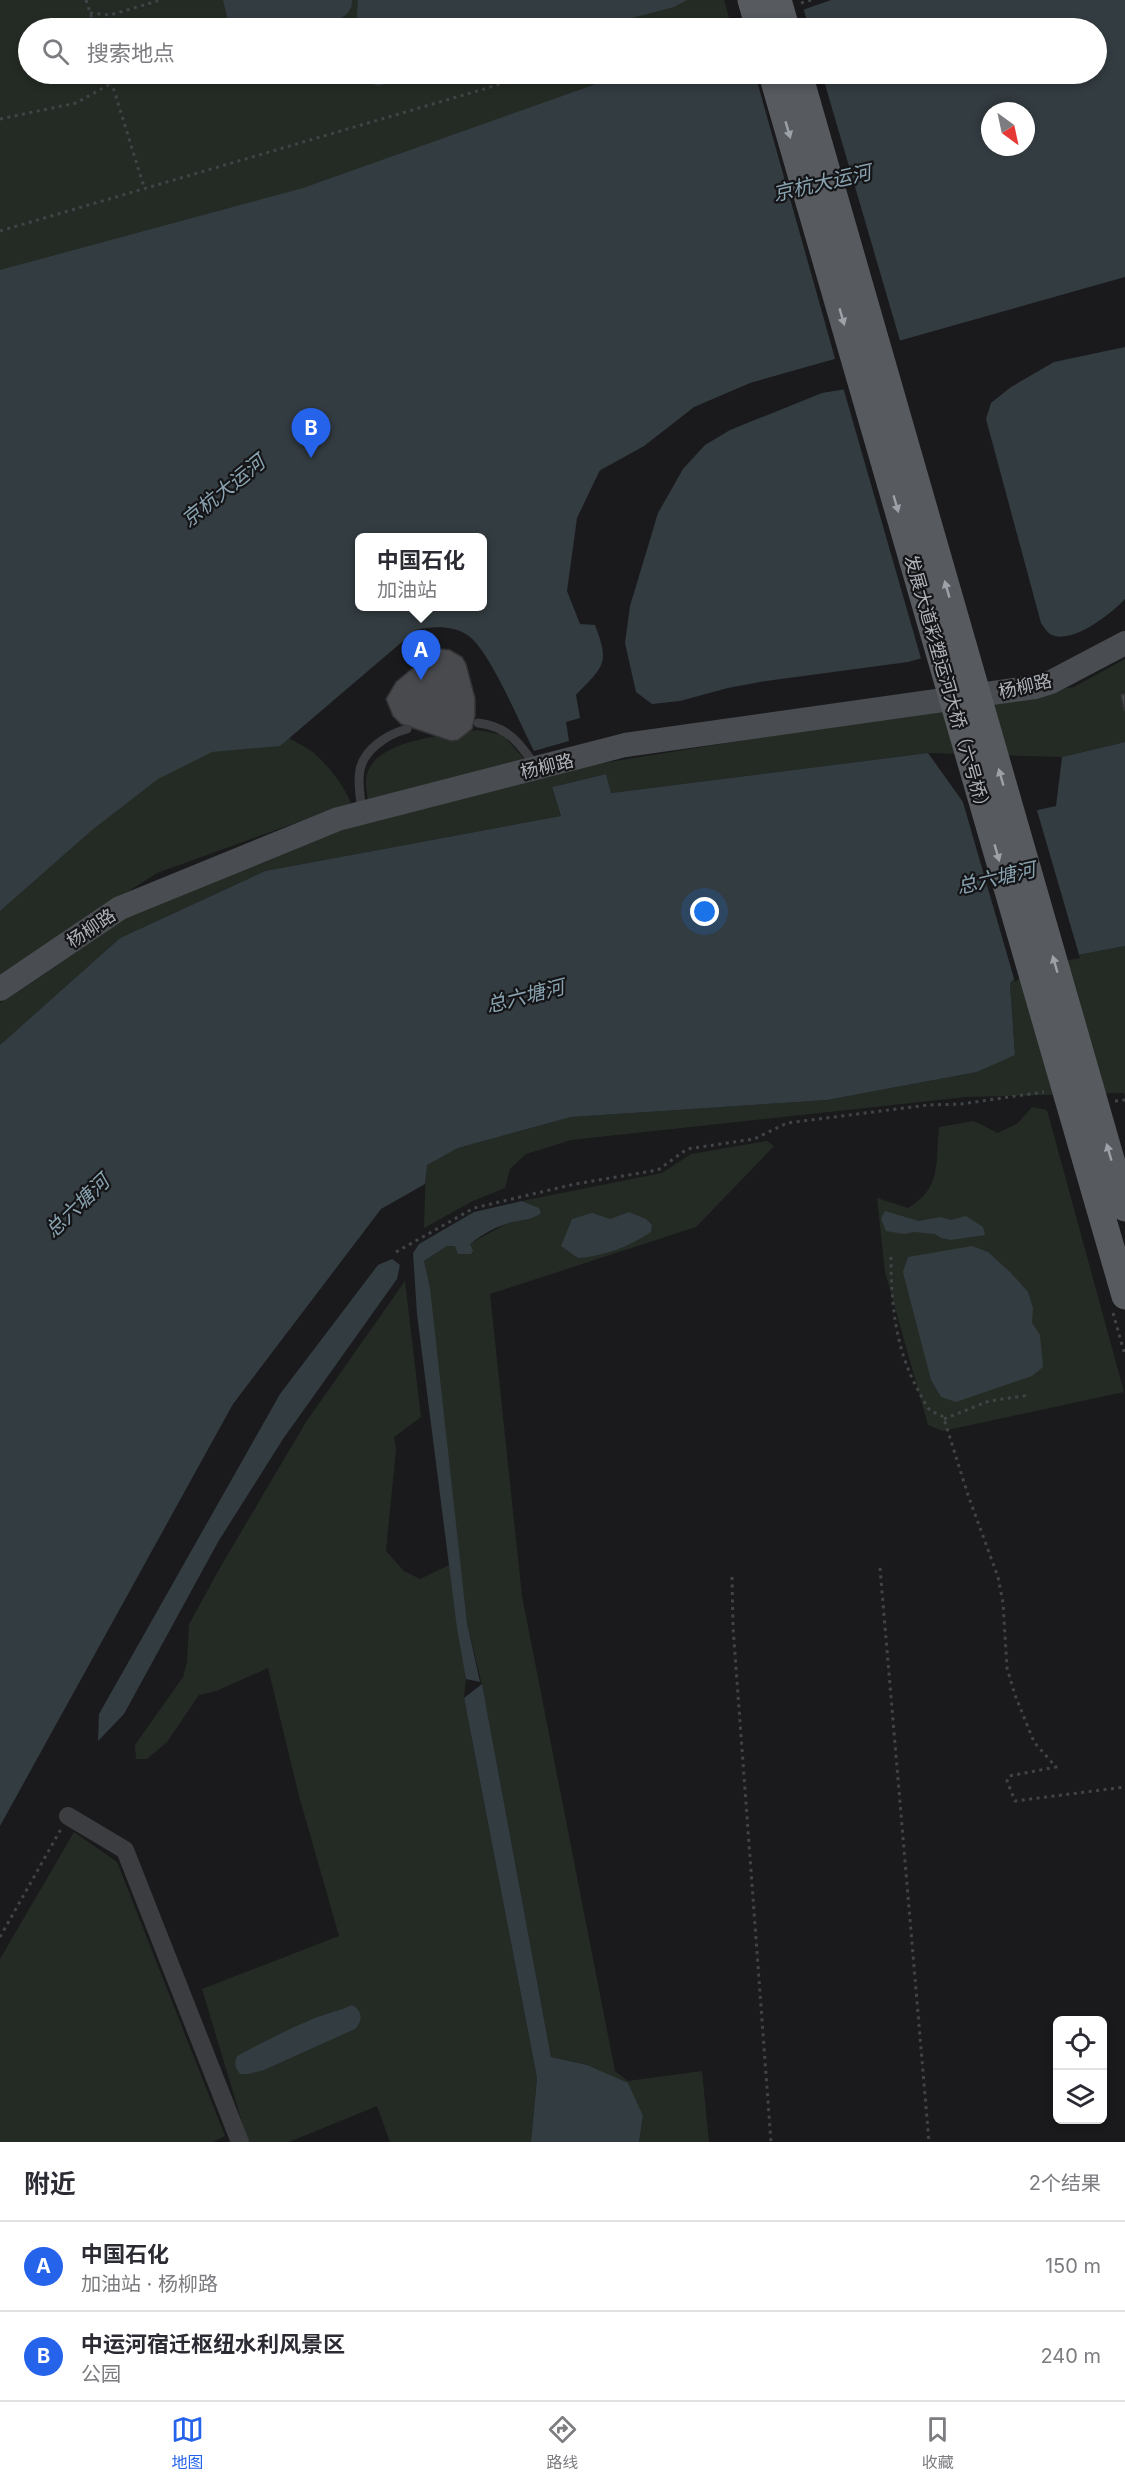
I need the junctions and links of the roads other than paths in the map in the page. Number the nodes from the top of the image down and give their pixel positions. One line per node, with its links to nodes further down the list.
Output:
1 (750, 0): 3 (main road, bridge)
2 (778, 0): 4 (main road, bridge)
3 (756, 18)
4 (783, 18)
5 (775, 84): 14 (main road, 发展大道彩塑运河大桥（六号桥）, one-way to 14, bridge)
6 (802, 84): 13 (main road, 发展大道彩塑运河大桥（六号桥）, one-way to 6, bridge)
7 (1125, 643): 10 (street, 杨柳路)
8 (478, 723): 10 (lane)
9 (407, 729): 11 (lane)
10 (537, 768): 11 (street, 杨柳路)
11 (362, 813): 12 (street, 杨柳路)
12 (0, 989)
13 (1125, 1208)
14 (1125, 1296)
15 (68, 1816): 16 (street)
16 (240, 2142)

